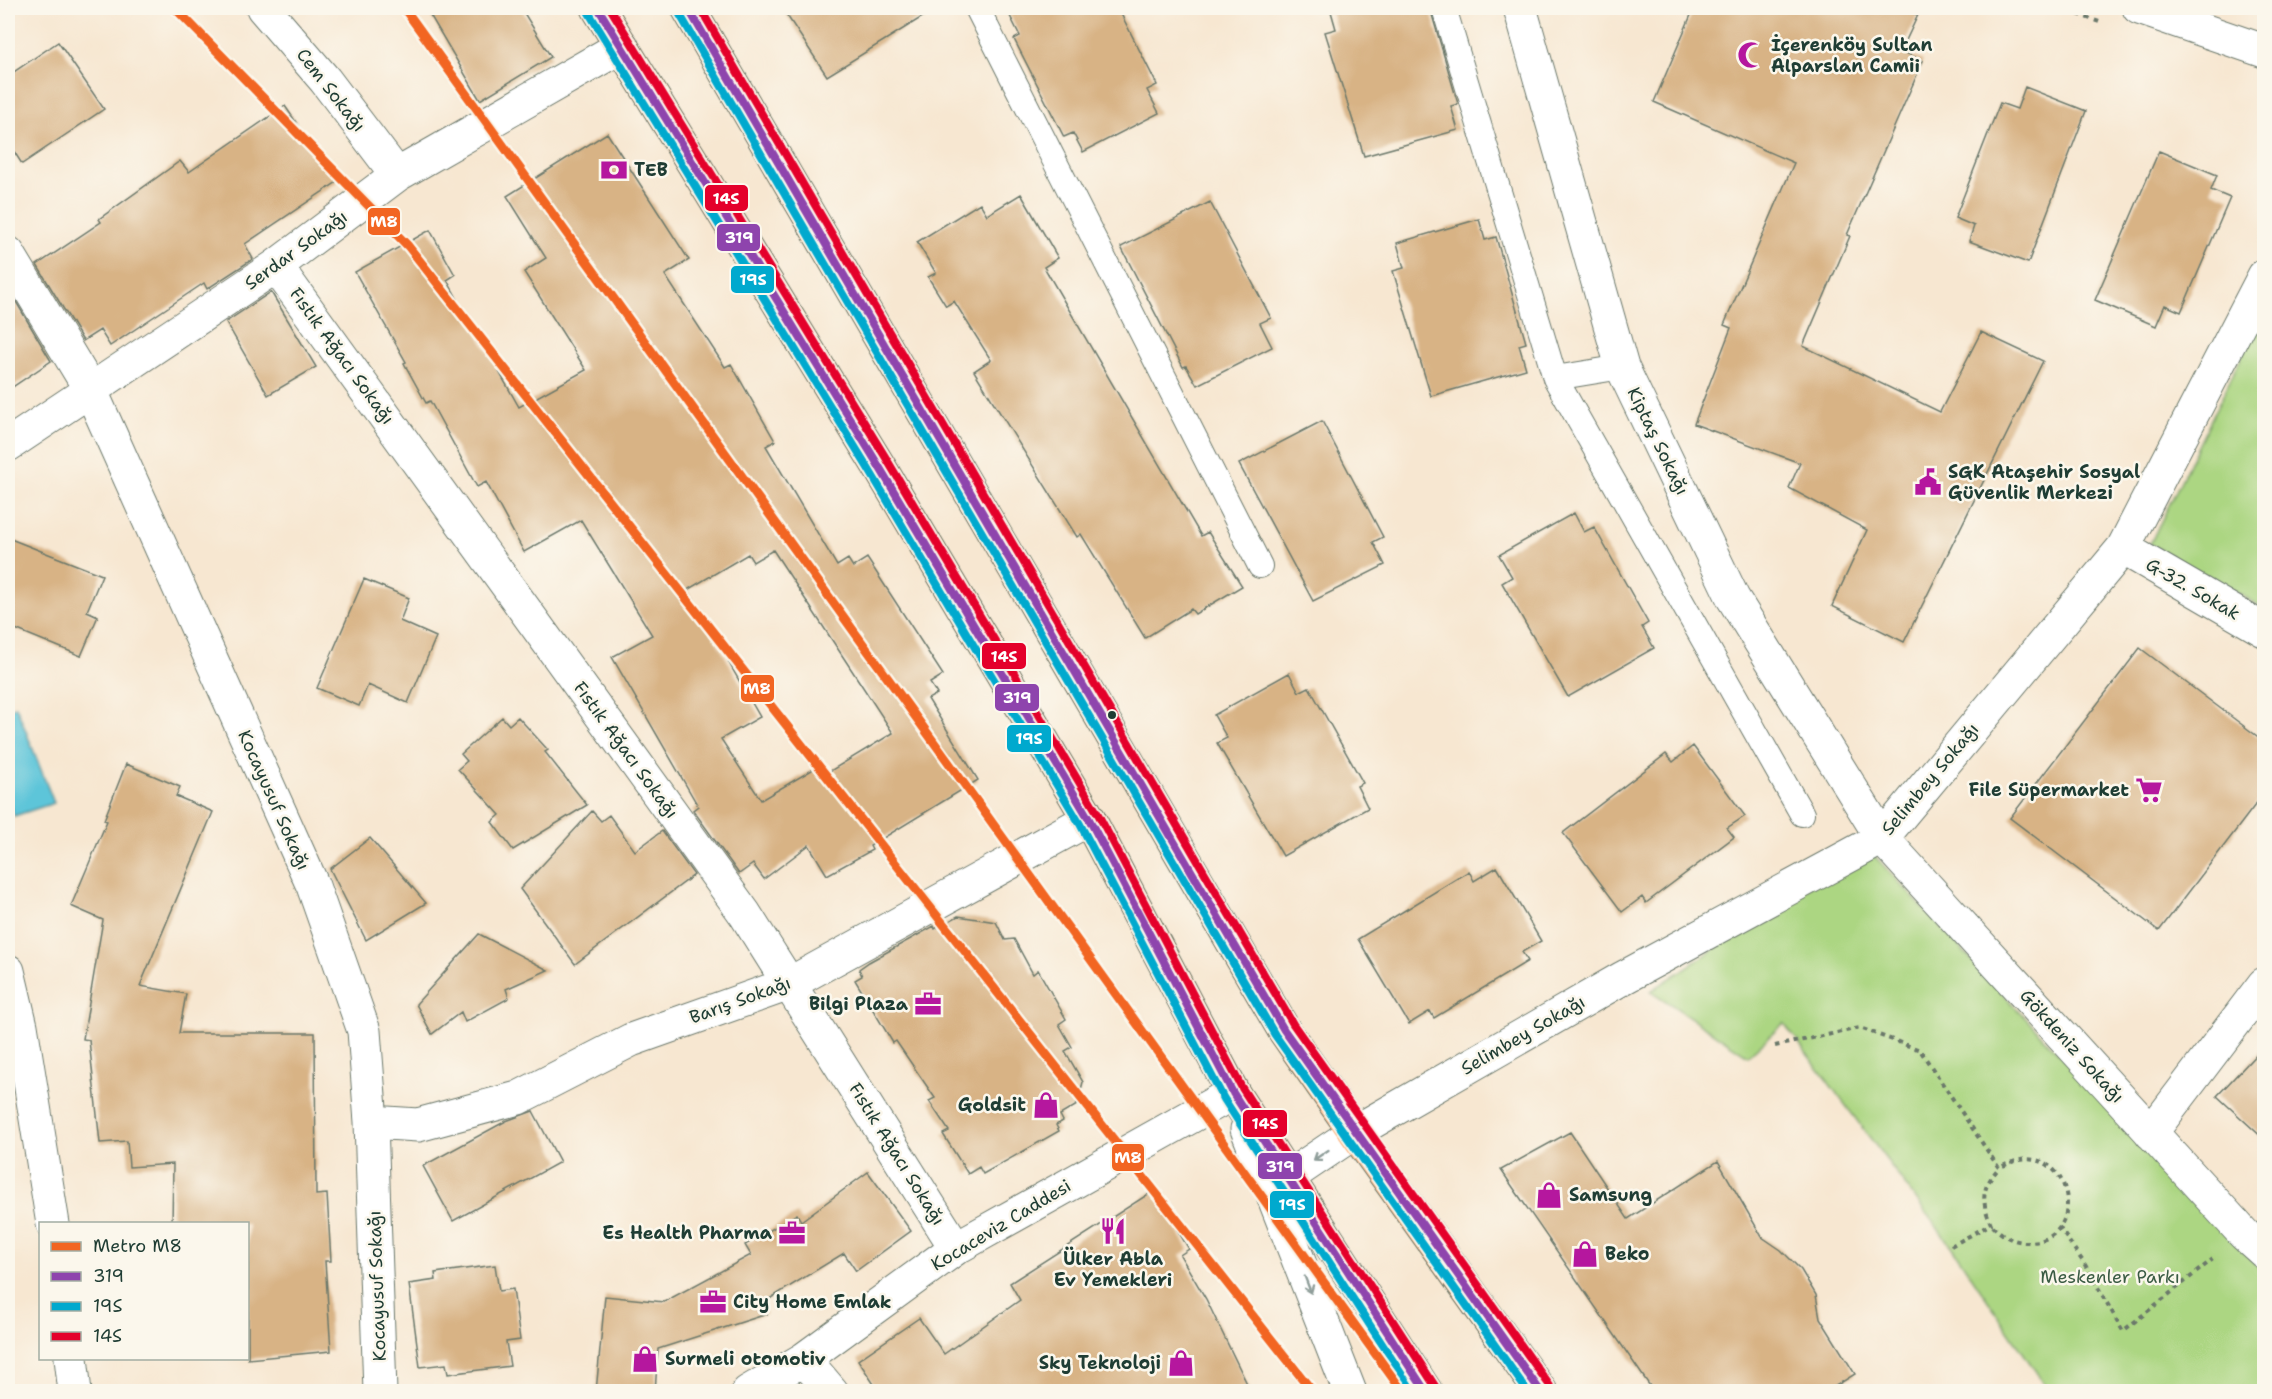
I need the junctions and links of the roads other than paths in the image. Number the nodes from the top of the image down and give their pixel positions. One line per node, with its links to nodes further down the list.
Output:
1 (263, 8): 10 (street, Cem Sokağı)
2 (598, 8): 8 (main road)
3 (688, 8): 29 (main road)
4 (977, 8): 19 (lane)
5 (1444, 8): 15 (lane)
6 (1520, 8): 14 (street, Kiptaş Sokağı)
7 (2139, 8): 9 (street)
8 (621, 46): 10 (street, Serdar Sokağı); 22 (main road)
9 (2265, 51)
10 (397, 175): 12 (street, Serdar Sokağı)
11 (8, 253): 16 (street, Kocayusuf Sokağı)
12 (276, 266): 16 (street, Serdar Sokağı); 25 (street, Fıstık Ağacı Sokağı)
13 (2265, 276): 18 (street, Selimbey Sokağı)
14 (1622, 367): 15 (lane); 23 (street, Kiptaş Sokağı)
15 (1555, 378): 21 (lane)
16 (90, 389): 17 (street, Serdar Sokağı); 28 (street, Kocayusuf Sokağı)
17 (8, 445)
18 (2122, 548): 20 (street, G-32. Sokak); 23 (street, Selimbey Sokağı)
19 (1260, 566)
20 (2265, 630)
21 (1802, 814)
22 (1089, 819): 25 (street, Barış Sokağı); 27 (main road)
23 (1882, 838): 29 (street, Selimbey Sokağı); 30 (street, Gökdeniz Sokağı)
24 (8, 971): 32 (street)
25 (789, 984): 28 (street, Barış Sokağı); 34 (street, Fıstık Ağacı Sokağı)
26 (2265, 984): 30 (street)
27 (1233, 1093): 31 (main road); 34 (street, Kocaceviz Caddesi); 41 (street, one-way to 41)
28 (371, 1122): 38 (street, Kocayusuf Sokağı)
29 (1354, 1132): 31 (street, Selimbey Sokağı, one-way to 31); 43 (main road)
30 (2151, 1133): 33 (street, Gökdeniz Sokağı)
31 (1287, 1178): 42 (main road)
32 (53, 1222)
33 (2254, 1243)
34 (956, 1248): 35 (street, Kocaceviz Caddesi)
35 (804, 1359): 39 (street, Kocaceviz Caddesi); 40 (street)
36 (71, 1360): 37 (street)
37 (75, 1392)
38 (380, 1392)
39 (748, 1392)
40 (832, 1392)
41 (1350, 1392)
42 (1426, 1392)
43 (1541, 1392)

